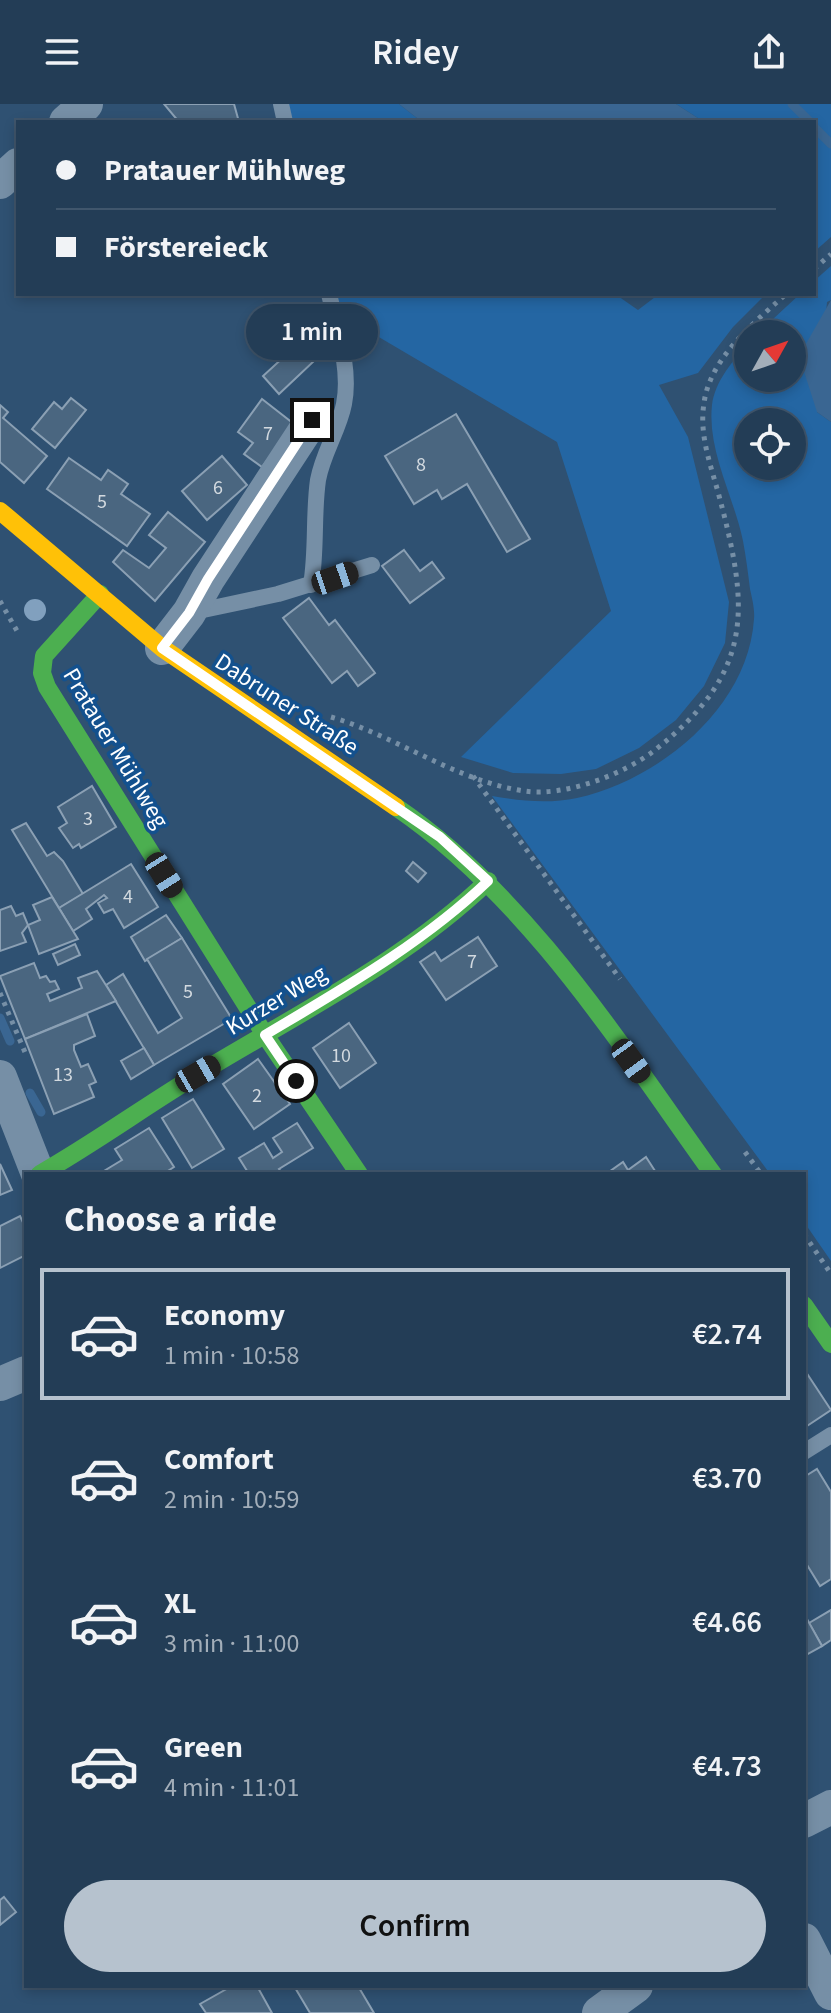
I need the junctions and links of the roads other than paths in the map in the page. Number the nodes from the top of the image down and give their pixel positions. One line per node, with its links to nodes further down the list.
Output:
1 (86, 104): 2 (street)
2 (68, 120)
3 (16, 167): 4 (street)
4 (0, 182)
5 (329, 296): 9 (lane)
6 (312, 420): 11 (street)
7 (0, 511): 10 (street, Dabruner Straße)
8 (372, 565): 9 (lane)
9 (311, 585): 11 (lane)
10 (100, 594): 12 (street, Dabruner Straße); 14 (street, Pratauer Mühlweg)
11 (189, 613): 12 (street)
12 (162, 648): 13 (street, Dabruner Straße)
13 (488, 881): 14 (street, Kurzer Weg); 19 (street, Dabruner Straße)
14 (265, 1035): 17 (street, Kurzer Weg); 18 (street, Pratauer Mühlweg)
15 (0, 1077): 16 (street)
16 (38, 1172)
17 (43, 1172)
18 (358, 1172)
19 (712, 1172)
20 (806, 1308): 21 (street)
21 (831, 1344)
22 (24, 1374): 23 (street)
23 (0, 1384)
24 (831, 1435): 25 (lane)
25 (806, 1451)
26 (831, 1807): 27 (street)
27 (806, 1820)
28 (806, 1944): 30 (street)
29 (633, 1988): 31 (street)
30 (831, 1993)
31 (599, 2013)

